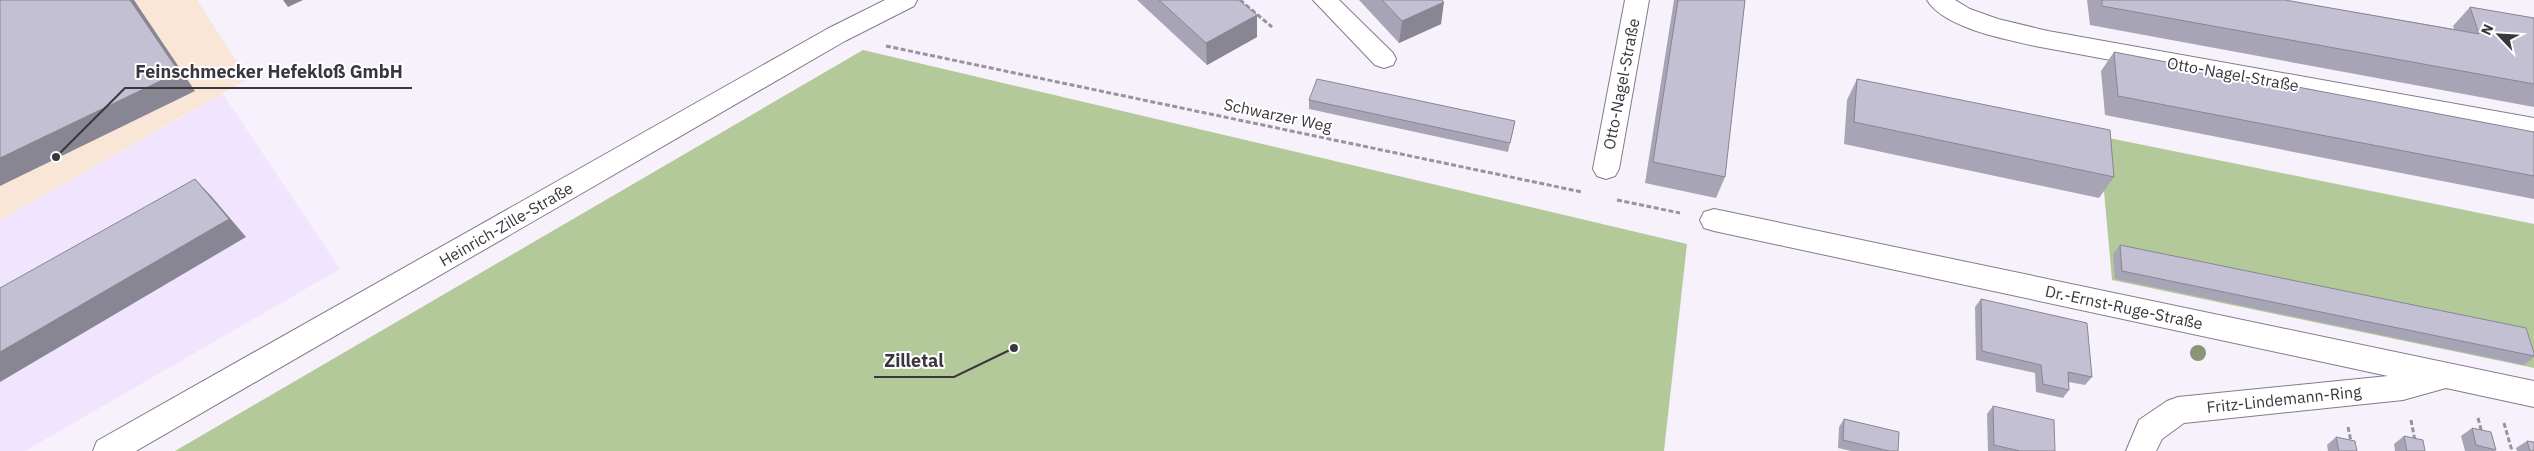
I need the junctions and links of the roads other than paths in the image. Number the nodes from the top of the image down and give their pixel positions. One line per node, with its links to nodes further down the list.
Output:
1 (905, 0): 11 (street, Heinrich-Zille-Straße)
2 (1325, 0): 5 (street)
3 (1637, 0): 7 (street, Otto-Nagel-Straße)
4 (1939, 0): 6 (street, Otto-Nagel-Straße)
5 (1384, 59)
6 (2534, 128)
7 (1606, 169)
8 (1714, 220): 9 (street, Dr.-Ernst-Ruge-Straße)
9 (2447, 376): 10 (street, Dr.-Ernst-Ruge-Straße); 12 (street, Fritz-Lindemann-Ring)
10 (2534, 394)
11 (108, 451)
12 (2141, 451)

